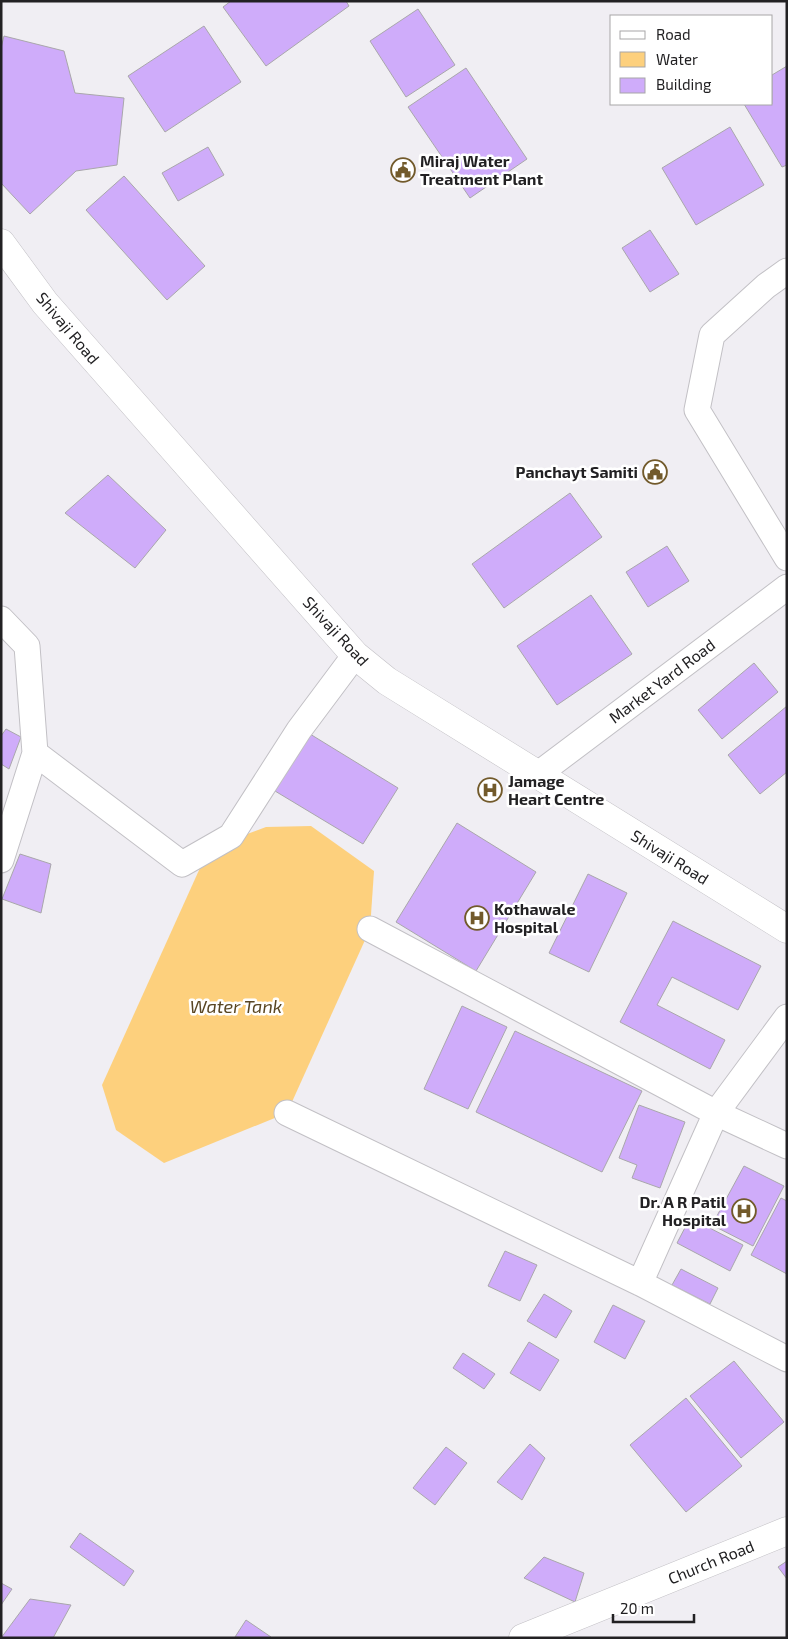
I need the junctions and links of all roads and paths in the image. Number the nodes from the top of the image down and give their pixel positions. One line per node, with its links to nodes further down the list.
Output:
1 (1, 243): 6 (main road, Shivaji Road)
2 (787, 271): 3 (street)
3 (787, 558)
4 (787, 587): 8 (street, Market Yard Road)
5 (1, 619): 7 (street)
6 (356, 655): 7 (street); 8 (main road, Shivaji Road)
7 (35, 753): 9 (street)
8 (536, 775): 11 (main road, Shivaji Road)
9 (1, 860)
10 (370, 929): 14 (street)
11 (787, 929)
12 (787, 1017): 14 (street)
13 (287, 1113): 16 (street)
14 (716, 1113): 15 (street); 16 (street)
15 (787, 1146)
16 (640, 1283): 17 (street)
17 (787, 1359)
18 (787, 1531): 19 (main road, Church Road)
19 (523, 1638)

